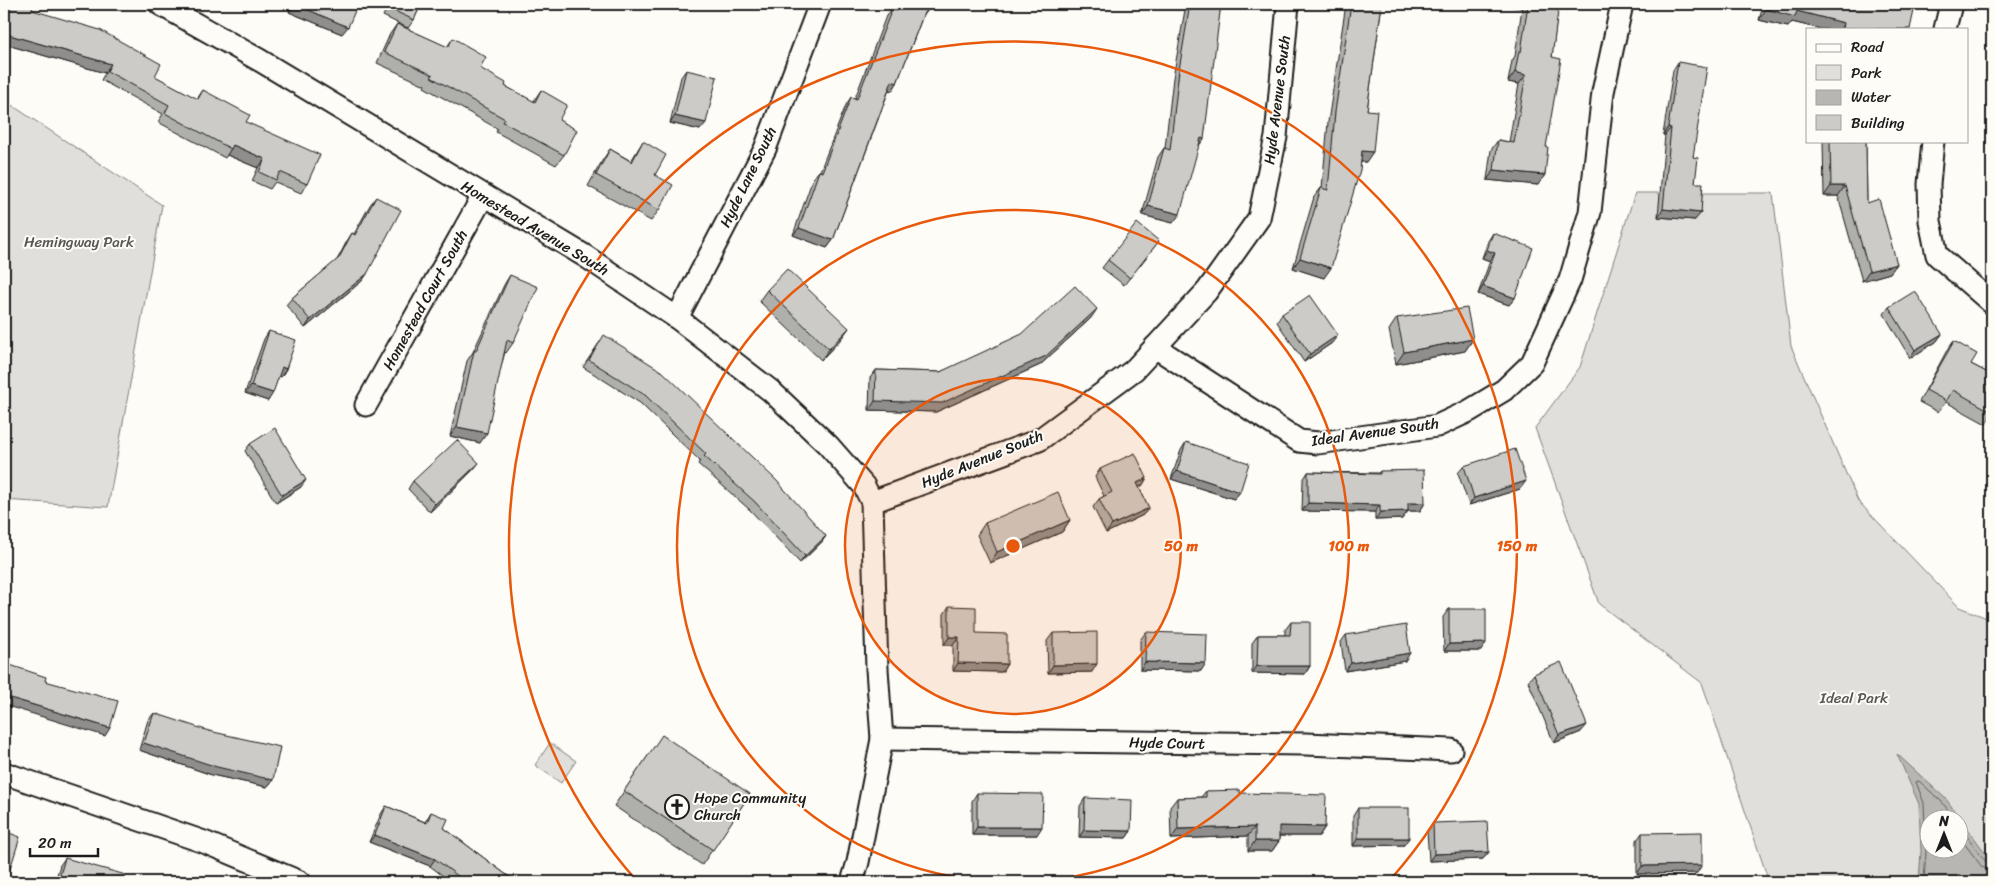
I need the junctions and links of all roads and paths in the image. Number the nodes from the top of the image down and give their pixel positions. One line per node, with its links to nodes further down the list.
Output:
1 (160, 4): 8 (street, Homestead Avenue South)
2 (1288, 4): 11 (street, Hyde Avenue South)
3 (1622, 4): 11 (street, Ideal Avenue South)
4 (1951, 4): 6 (street)
5 (817, 5): 10 (street, Hyde Lane South)
6 (1945, 28)
7 (1933, 142): 9 (street)
8 (483, 196): 10 (street, Homestead Avenue South); 12 (street, Homestead Court South)
9 (1992, 303)
10 (677, 318): 13 (street, Homestead Avenue South)
11 (1155, 347): 13 (street, Hyde Avenue South)
12 (366, 405)
13 (872, 502): 14 (street)
14 (882, 739): 15 (street, Hyde Court); 18 (street)
15 (1451, 750)
16 (4, 773): 17 (street)
17 (300, 882)
18 (852, 882)

